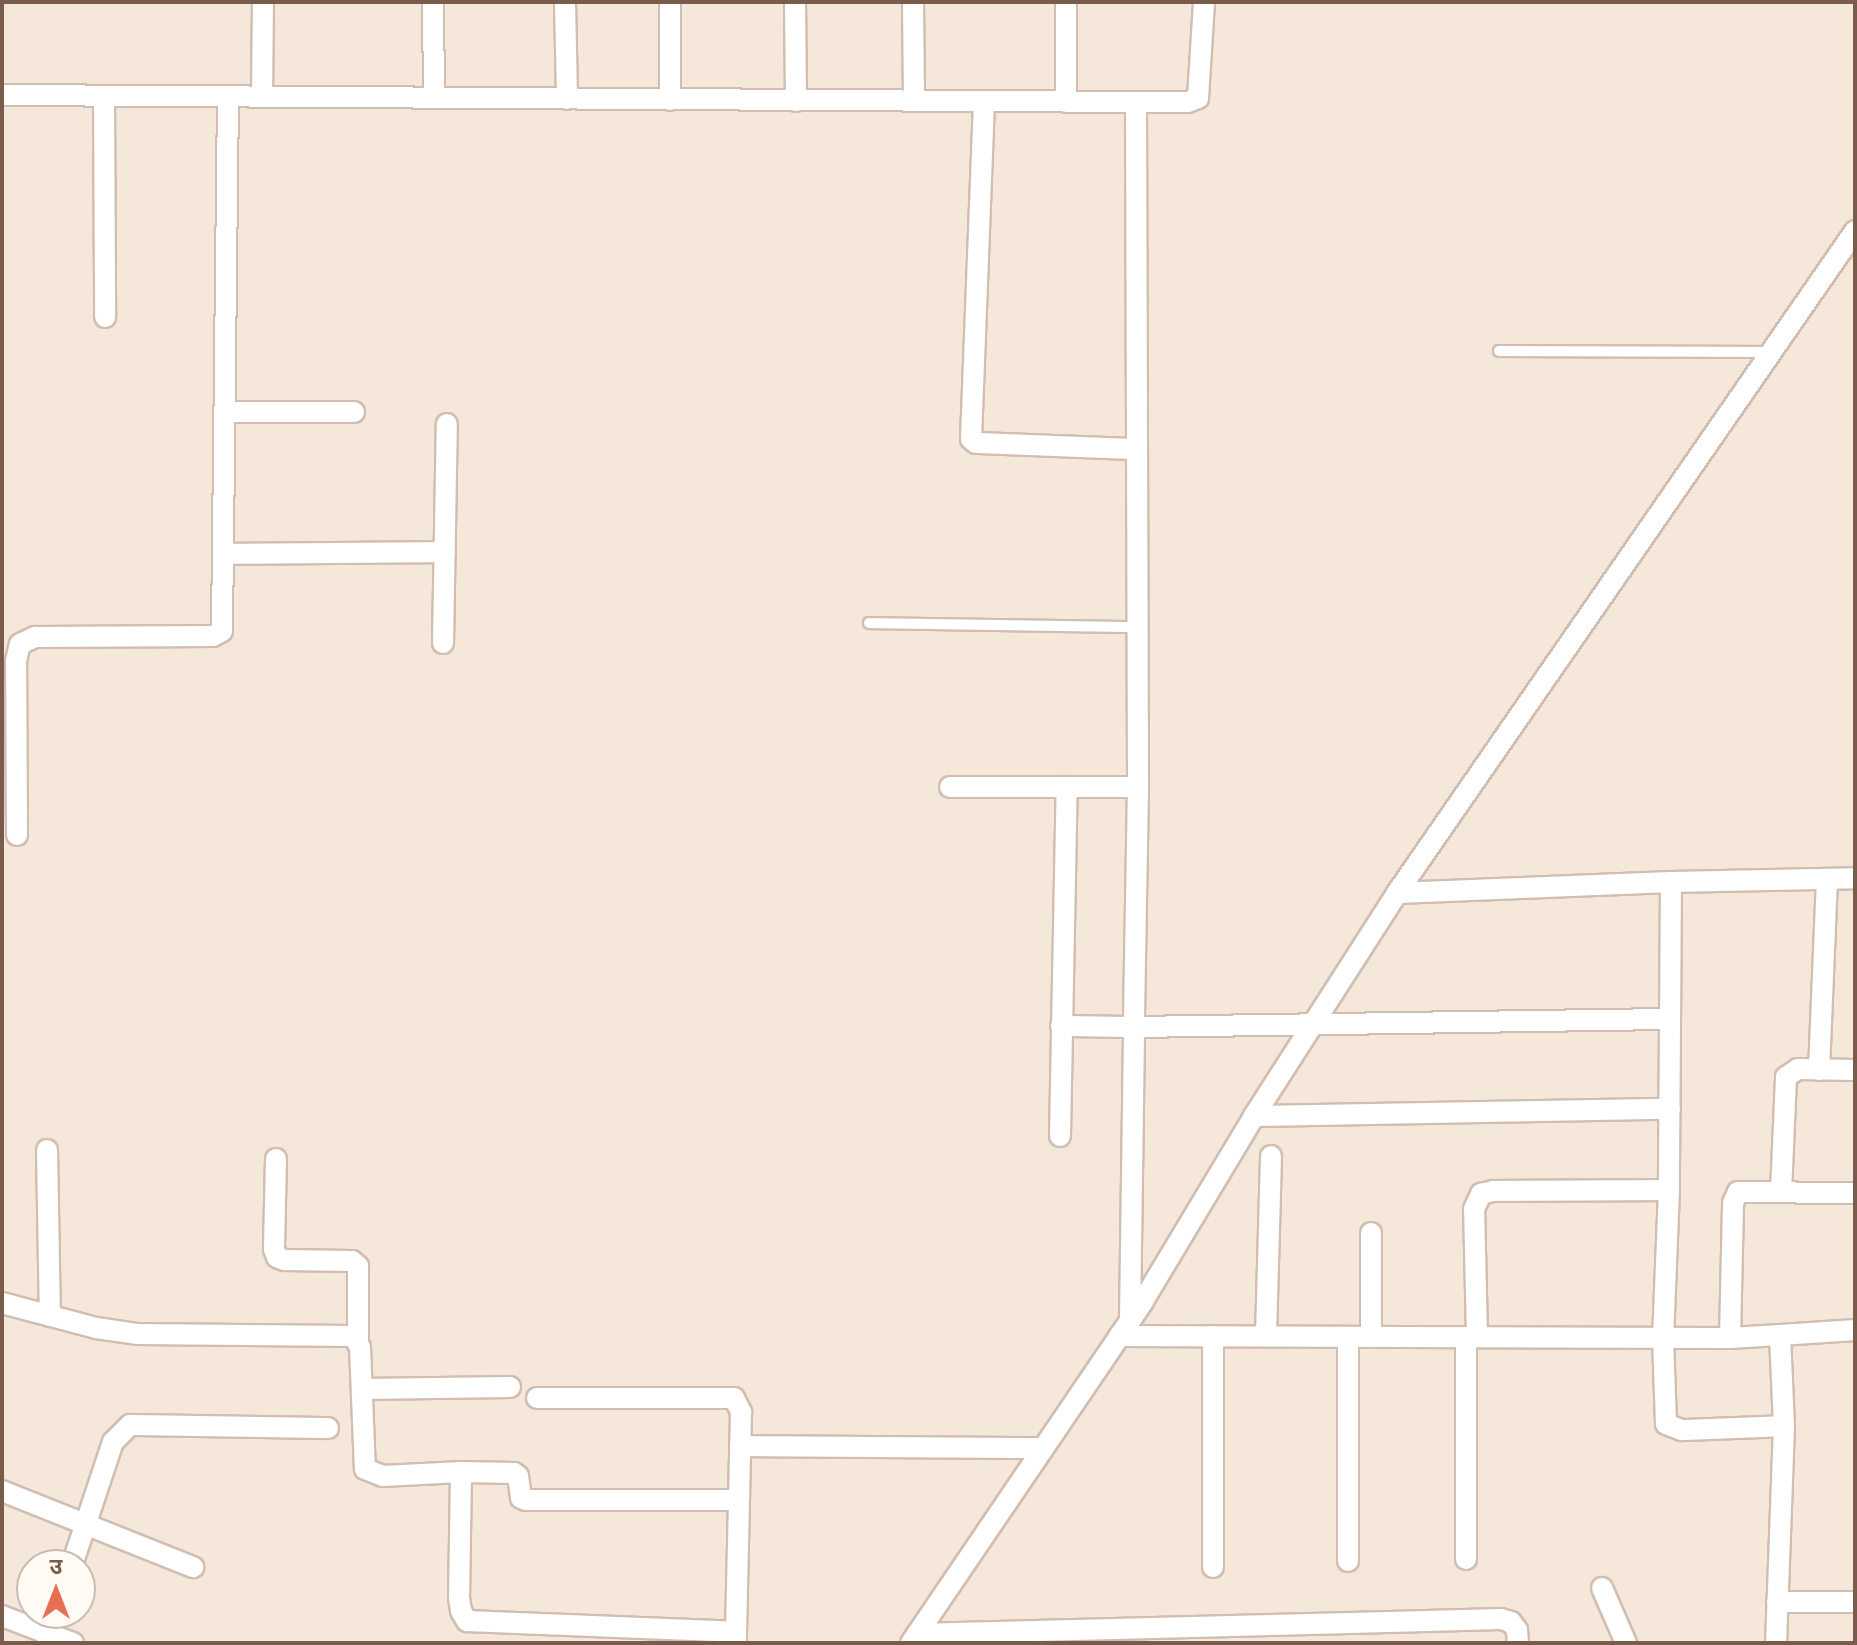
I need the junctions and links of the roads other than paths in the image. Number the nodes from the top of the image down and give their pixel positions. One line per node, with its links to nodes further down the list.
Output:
1 (263, 2): 11 (street)
2 (433, 2): 13 (street)
3 (565, 2): 14 (street)
4 (670, 2): 15 (street)
5 (795, 2): 16 (street)
6 (913, 2): 17 (street)
7 (1066, 2): 19 (street)
8 (1204, 2): 20 (street)
9 (2, 95): 10 (street)
10 (104, 96): 12 (street); 22 (street)
11 (262, 96): 12 (street); 13 (street)
12 (228, 97): 25 (street)
13 (434, 97): 14 (street)
14 (567, 99): 15 (street)
15 (670, 100): 16 (street)
16 (796, 101): 17 (street)
17 (914, 101): 18 (street)
18 (984, 101): 19 (street); 28 (street)
19 (1066, 102): 20 (street)
20 (1136, 102): 28 (street)
21 (1855, 231): 24 (street)
22 (105, 317)
23 (1499, 351): 24 (lane)
24 (1772, 352): 41 (street)
25 (224, 412): 26 (street); 30 (street)
26 (354, 412)
27 (447, 424): 29 (street)
28 (1135, 449): 32 (street)
29 (445, 552): 30 (street); 33 (street)
30 (223, 554): 37 (street)
31 (869, 623): 32 (lane)
32 (1137, 627): 36 (street)
33 (443, 643)
34 (950, 787): 35 (street)
35 (1067, 787): 36 (street); 43 (street)
36 (1138, 787): 45 (street)
37 (17, 835)
38 (1855, 878): 39 (street)
39 (1827, 880): 40 (street); 46 (street)
40 (1671, 882): 41 (street); 42 (street)
41 (1397, 893): 44 (street)
42 (1669, 1019): 44 (street); 48 (street)
43 (1061, 1026): 45 (street); 50 (street)
44 (1312, 1026): 45 (street); 49 (street)
45 (1134, 1027): 60 (street)
46 (1819, 1070): 47 (street); 55 (street)
47 (1855, 1070)
48 (1670, 1109): 49 (street); 54 (street)
49 (1254, 1116): 60 (street)
50 (1060, 1136)
51 (47, 1150): 59 (street)
52 (1271, 1156): 64 (street)
53 (276, 1159): 70 (street)
54 (1669, 1190): 67 (street); 68 (street)
55 (1781, 1192): 56 (street); 69 (street)
56 (1855, 1193)
57 (1371, 1233): 66 (street)
58 (2, 1303): 59 (street)
59 (50, 1316): 70 (street)
60 (1125, 1328): 63 (street); 77 (street)
61 (1855, 1330): 62 (street)
62 (1780, 1335): 69 (street); 74 (street)
63 (1213, 1336): 64 (street); 86 (street)
64 (1266, 1336): 65 (street)
65 (1348, 1337): 66 (street); 84 (street)
66 (1371, 1337): 67 (street)
67 (1472, 1337): 68 (street); 83 (street)
68 (1663, 1338): 69 (street); 74 (street)
69 (1730, 1338)
70 (358, 1340): 72 (street)
71 (510, 1387): 72 (street)
72 (362, 1389): 78 (street)
73 (537, 1398): 76 (street)
74 (1784, 1426): 88 (street)
75 (328, 1428): 81 (street)
76 (740, 1446): 77 (street); 80 (street)
77 (1043, 1448): 93 (street)
78 (461, 1472): 80 (street); 92 (street)
79 (2, 1491): 81 (street)
80 (739, 1500): 92 (street)
81 (84, 1526): 82 (street); 85 (street)
82 (77, 1549)
83 (1466, 1559)
84 (1348, 1561)
85 (193, 1567)
86 (1213, 1567)
87 (1602, 1588): 97 (street)
88 (1777, 1602): 89 (street); 98 (street)
89 (1855, 1602)
90 (2, 1616): 94 (street)
91 (1283, 1635): 93 (street); 96 (street)
92 (736, 1638)
93 (914, 1638)
94 (48, 1639): 95 (street)
95 (73, 1643)
96 (1518, 1643)
97 (1626, 1643)
98 (1776, 1643)

